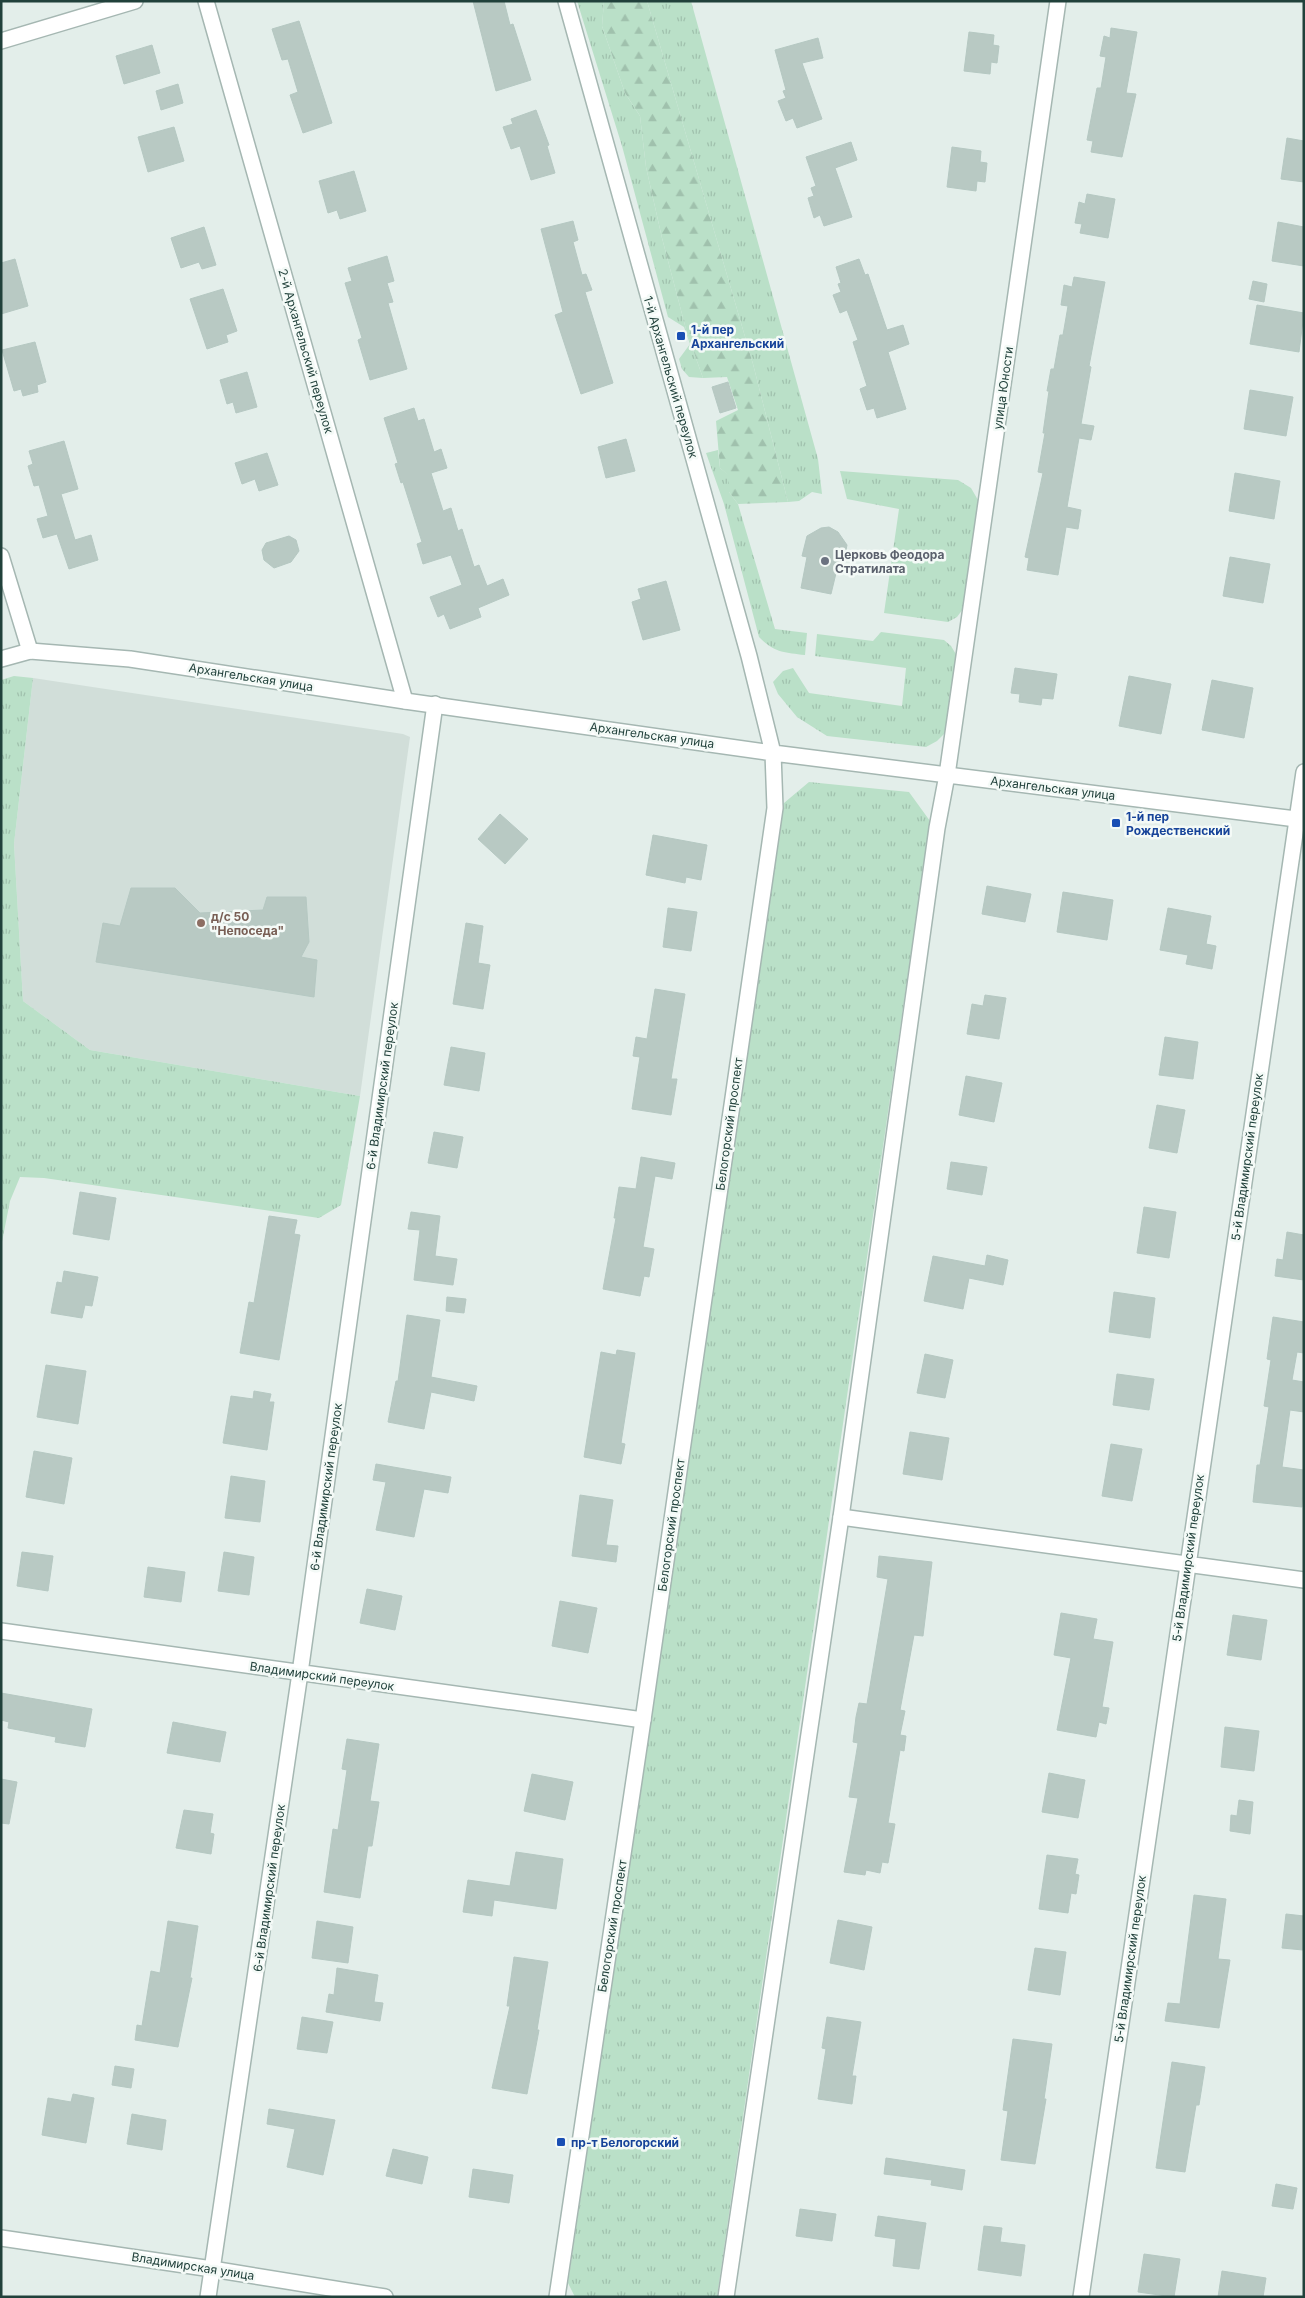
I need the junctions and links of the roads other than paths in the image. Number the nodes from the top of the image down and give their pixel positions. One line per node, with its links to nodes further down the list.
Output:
1 (134, 1): 5 (street)
2 (206, 1): 9 (street, 2-й Архангельский переулок)
3 (566, 1): 11 (street, 1-й Архангельский переулок)
4 (1058, 1): 13 (street, улица Юности)
5 (1, 41)
6 (1, 556): 7 (street)
7 (30, 652): 8 (street, Архангельская улица); 9 (street, Архангельская улица)
8 (1, 659)
9 (405, 701): 10 (street, Архангельская улица)
10 (435, 704): 11 (street, Архангельская улица); 19 (street, 6-й Владимирский переулок)
11 (774, 753): 13 (street, Архангельская улица); 20 (street, Белогорский проспект)
12 (1304, 772): 14 (street, 5-й Владимирский переулок)
13 (947, 775): 14 (street, Архангельская улица); 15 (street)
14 (1300, 820): 16 (street, 5-й Владимирский переулок)
15 (840, 1517): 16 (street); 26 (street)
16 (1188, 1563): 17 (street); 27 (street, 5-й Владимирский переулок)
17 (1304, 1580)
18 (1, 1631): 19 (street, Владимирский переулок)
19 (300, 1673): 20 (street, Владимирский переулок); 22 (street, 6-й Владимирский переулок)
20 (643, 1720): 25 (street, Белогорский проспект)
21 (1, 2238): 22 (street, Владимирская улица)
22 (212, 2269): 23 (street, 6-й Владимирский переулок); 24 (street, Владимирская улица)
23 (208, 2297)
24 (385, 2297)
25 (557, 2297)
26 (726, 2297)
27 (1082, 2297)

